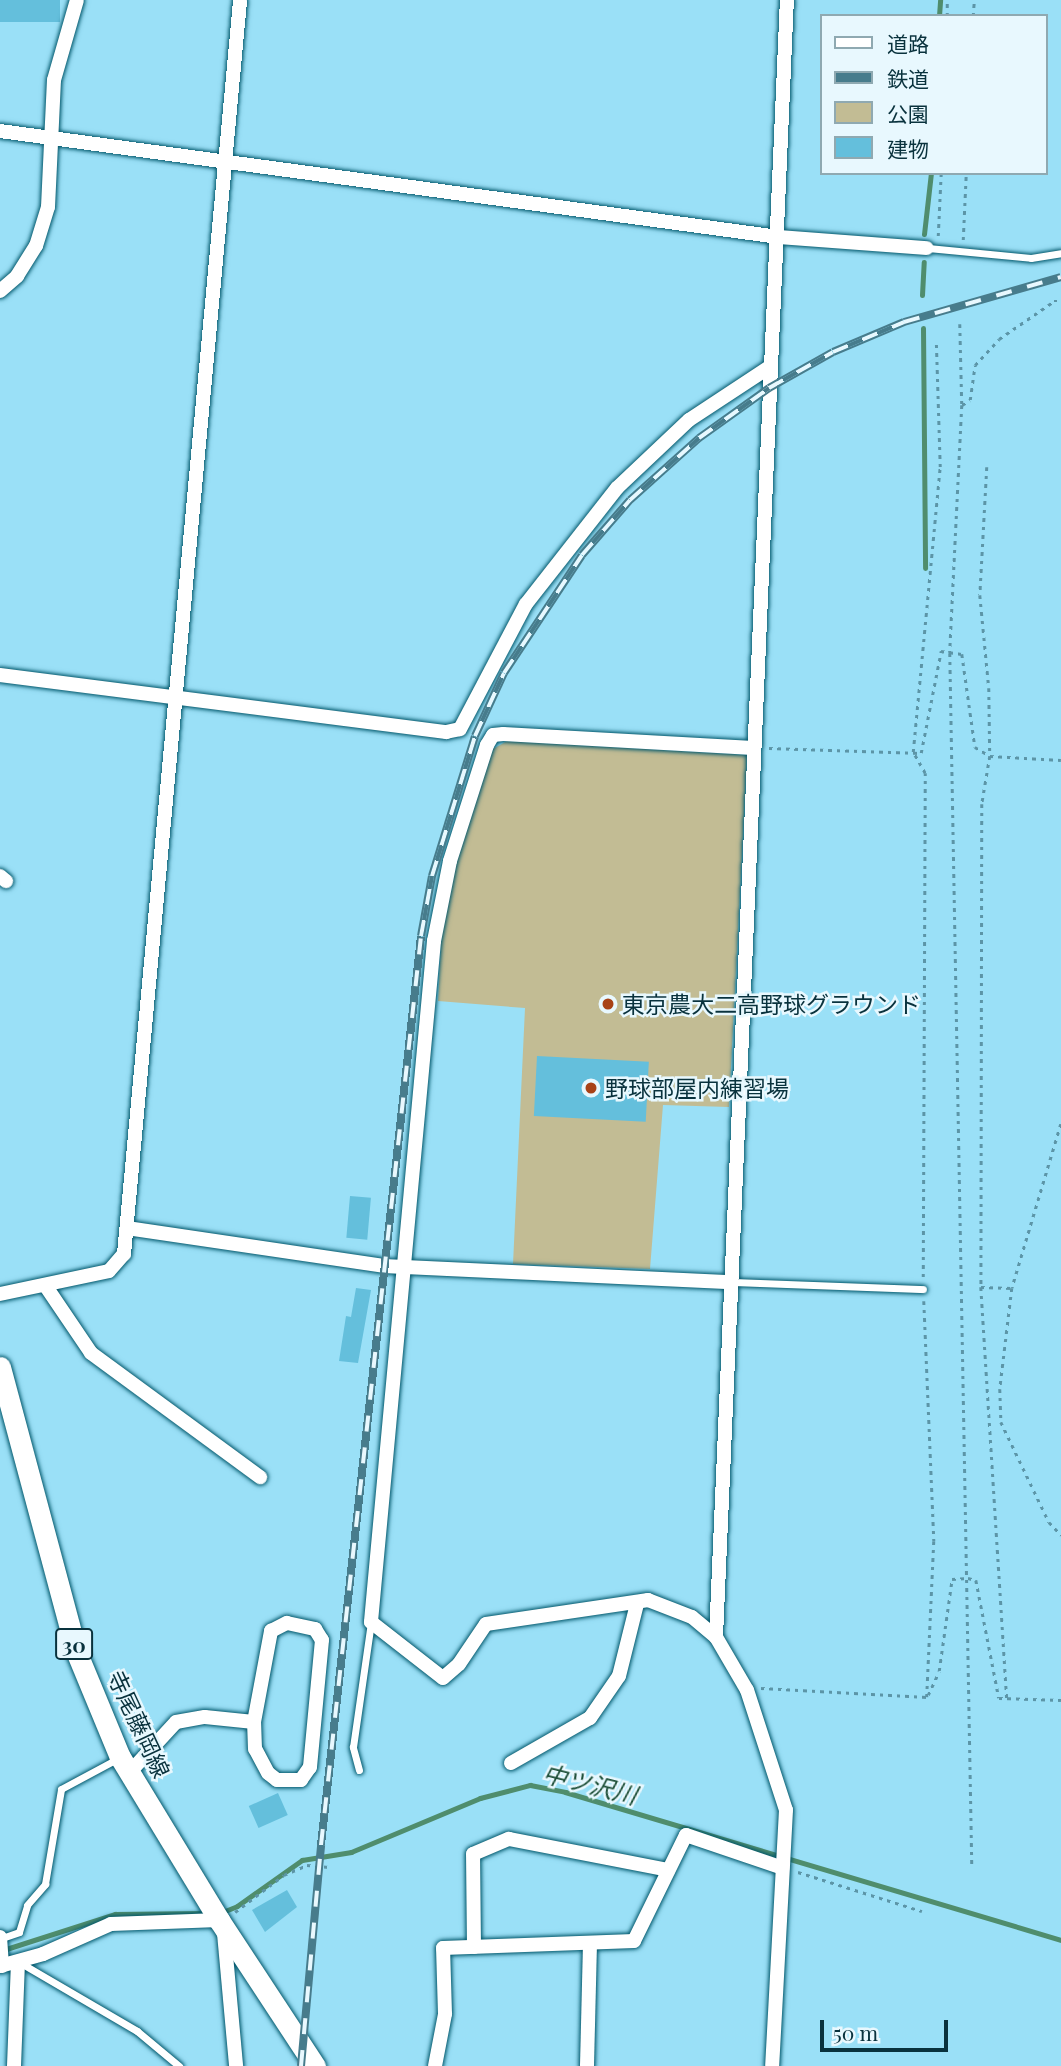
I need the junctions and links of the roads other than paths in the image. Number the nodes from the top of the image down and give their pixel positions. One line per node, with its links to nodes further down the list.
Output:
1 (77, 0): 5 (street)
2 (240, 0): 6 (street)
3 (788, 0): 7 (street)
4 (0, 131): 5 (street)
5 (55, 138): 6 (street); 10 (street)
6 (223, 162): 7 (street); 13 (street)
7 (779, 237): 8 (street); 11 (street)
8 (932, 248): 9 (lane)
9 (1061, 253)
10 (0, 291)
11 (771, 366): 13 (street); 14 (street)
12 (0, 675): 13 (street)
13 (177, 697): 15 (street)
14 (752, 748): 16 (street); 17 (street)
15 (127, 1228): 16 (street); 18 (street)
16 (404, 1265): 17 (street); 24 (street)
17 (730, 1282): 19 (lane); 25 (street)
18 (45, 1285): 20 (street); 22 (street)
19 (923, 1289)
20 (0, 1294)
21 (0, 1367): 28 (main road, 寺尾藤岡線 / 30)
22 (260, 1477)
23 (637, 1604): 24 (street); 25 (street); 27 (street)
24 (371, 1622): 29 (lane)
25 (716, 1637): 30 (street)
26 (254, 1722): 26 (street); 28 (street)
27 (511, 1763)
28 (125, 1765): 32 (main road, 寺尾藤岡線 / 30); 33 (lane)
29 (359, 1770)
30 (783, 1868): 31 (street); 44 (street)
31 (667, 1870): 34 (street); 35 (street)
32 (223, 1921): 36 (street); 40 (street); 41 (main road, 寺尾藤岡線 / 30)
33 (1, 1938): 37 (street)
34 (590, 1945): 35 (street); 43 (street)
35 (474, 1947): 42 (street)
36 (18, 1962): 37 (street); 38 (street); 39 (lane)
37 (1, 1966)
38 (14, 2066)
39 (179, 2066)
40 (236, 2066)
41 (315, 2066)
42 (435, 2066)
43 (587, 2066)
44 (772, 2066)

